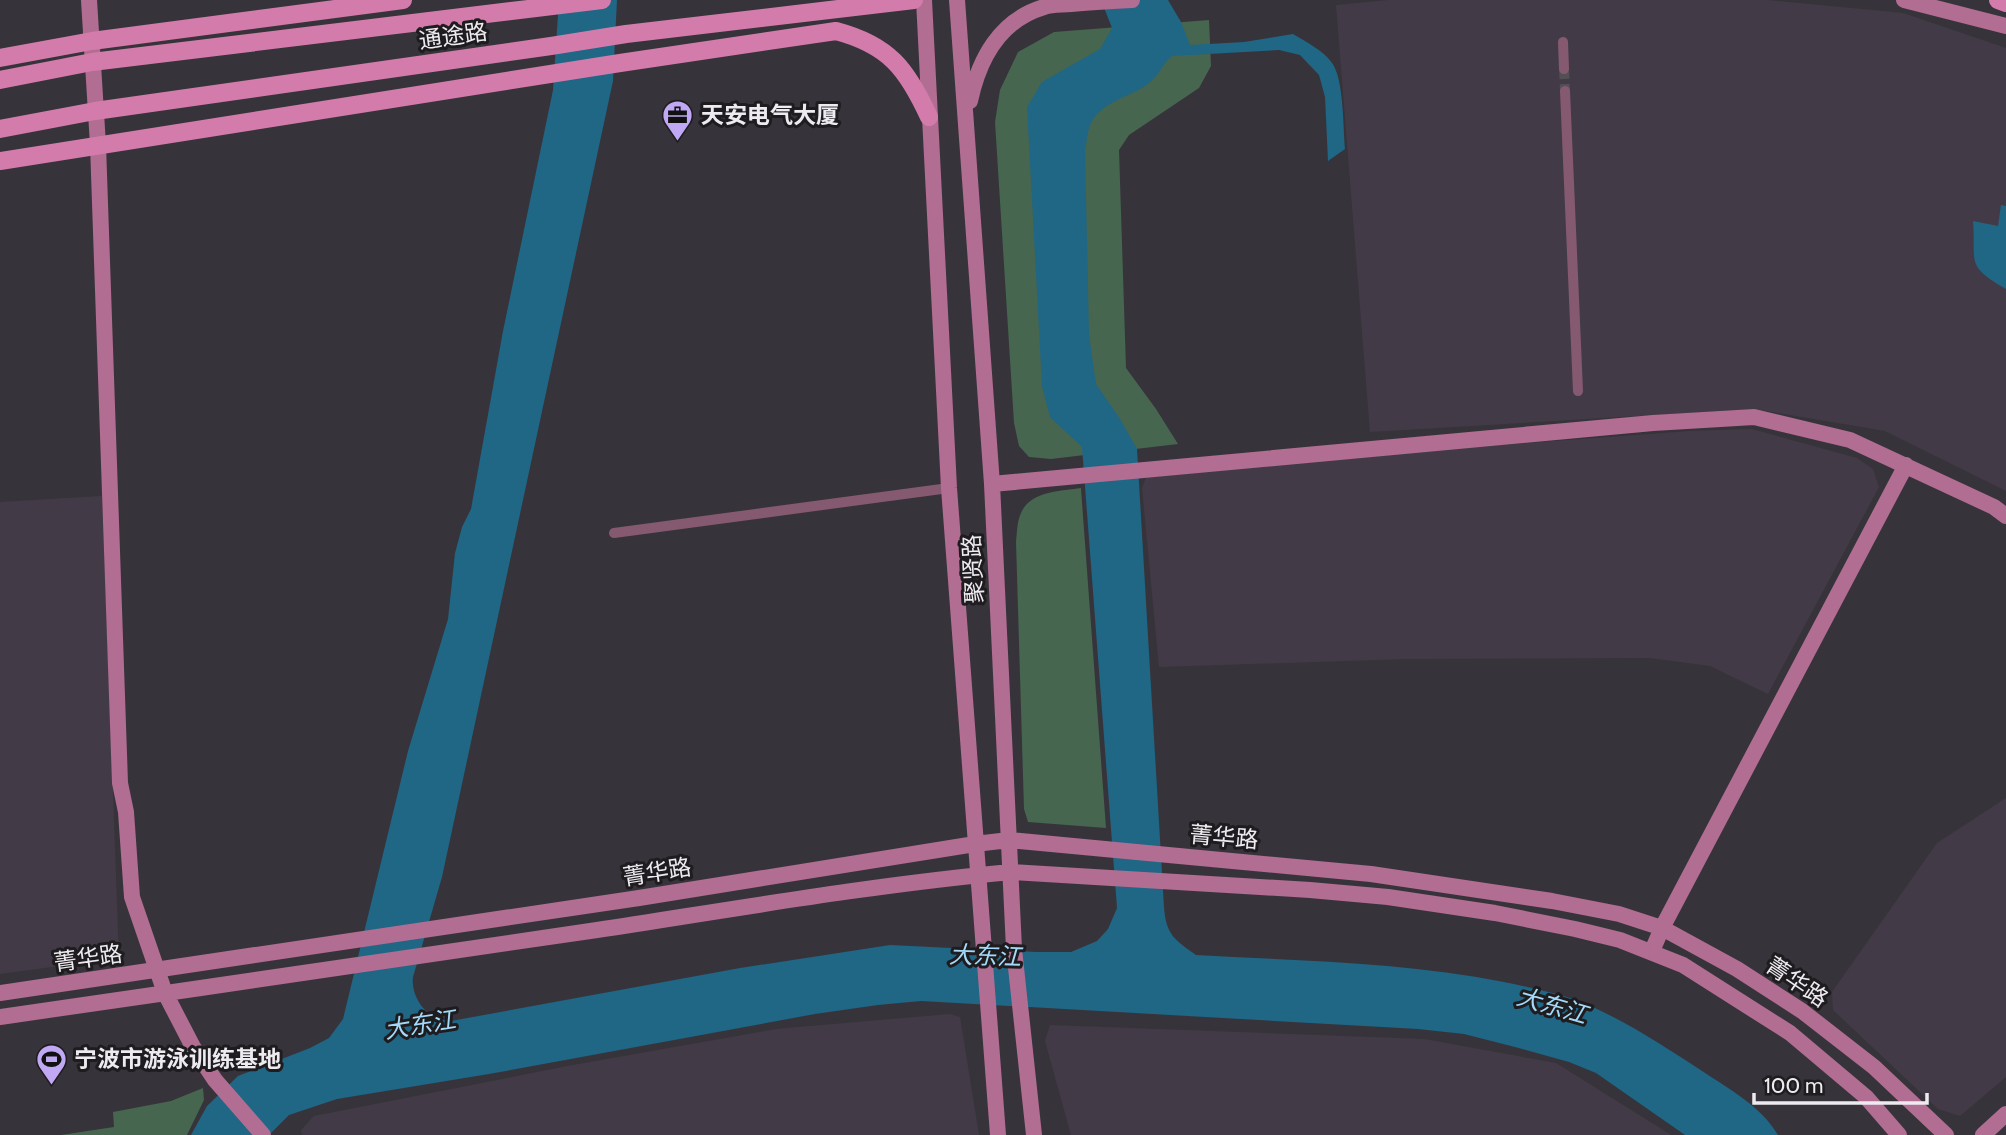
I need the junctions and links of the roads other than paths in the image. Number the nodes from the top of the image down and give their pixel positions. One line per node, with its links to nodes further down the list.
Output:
1 (89, 0): 12 (street)
2 (403, 0): 12 (main road)
3 (602, 0): 15 (main road, 通途路)
4 (914, 0): 19 (main road, 通途路)
5 (924, 0): 20 (street, 聚贤路)
6 (957, 0): 21 (street, 聚贤路)
7 (1132, 0): 21 (street)
8 (1904, 0): 11 (street)
9 (1998, 0): 10 (main road)
10 (2006, 3)
11 (2006, 26)
12 (92, 41): 14 (main road); 15 (street)
13 (1563, 42): 16 (street)
14 (0, 58)
15 (92, 62): 17 (main road, 通途路); 19 (street)
16 (1564, 69)
17 (0, 80)
18 (1565, 91): 25 (street)
19 (96, 111): 22 (main road, 通途路); 23 (street)
20 (929, 117): 23 (main road); 28 (street, 聚贤路)
21 (966, 123): 27 (street, 聚贤路)
22 (0, 129)
23 (98, 145): 24 (main road); 37 (street)
24 (0, 161)
25 (1578, 391)
26 (1906, 465): 27 (street); 29 (street); 35 (street)
27 (992, 484): 31 (street, 聚贤路)
28 (949, 488): 30 (street); 32 (street, 聚贤路)
29 (2006, 516)
30 (614, 534)
31 (1009, 841): 32 (street, 菁华路); 33 (street, 聚贤路); 35 (street, 菁华路)
32 (975, 844): 34 (street, 聚贤路); 37 (street, 菁华路)
33 (1011, 873): 34 (street, 菁华路); 36 (street, 菁华路); 44 (street, 聚贤路)
34 (978, 875): 39 (street, 菁华路); 43 (street, 聚贤路)
35 (1662, 928): 36 (street); 46 (street, 菁华路)
36 (1652, 951): 45 (street, 菁华路)
37 (158, 971): 38 (street, 菁华路); 39 (street)
38 (0, 993)
39 (165, 993): 40 (street, 菁华路); 42 (street)
40 (0, 1017)
41 (2006, 1114): 47 (street)
42 (263, 1135)
43 (998, 1135)
44 (1034, 1135)
45 (1899, 1135)
46 (1946, 1135)
47 (1983, 1135)

